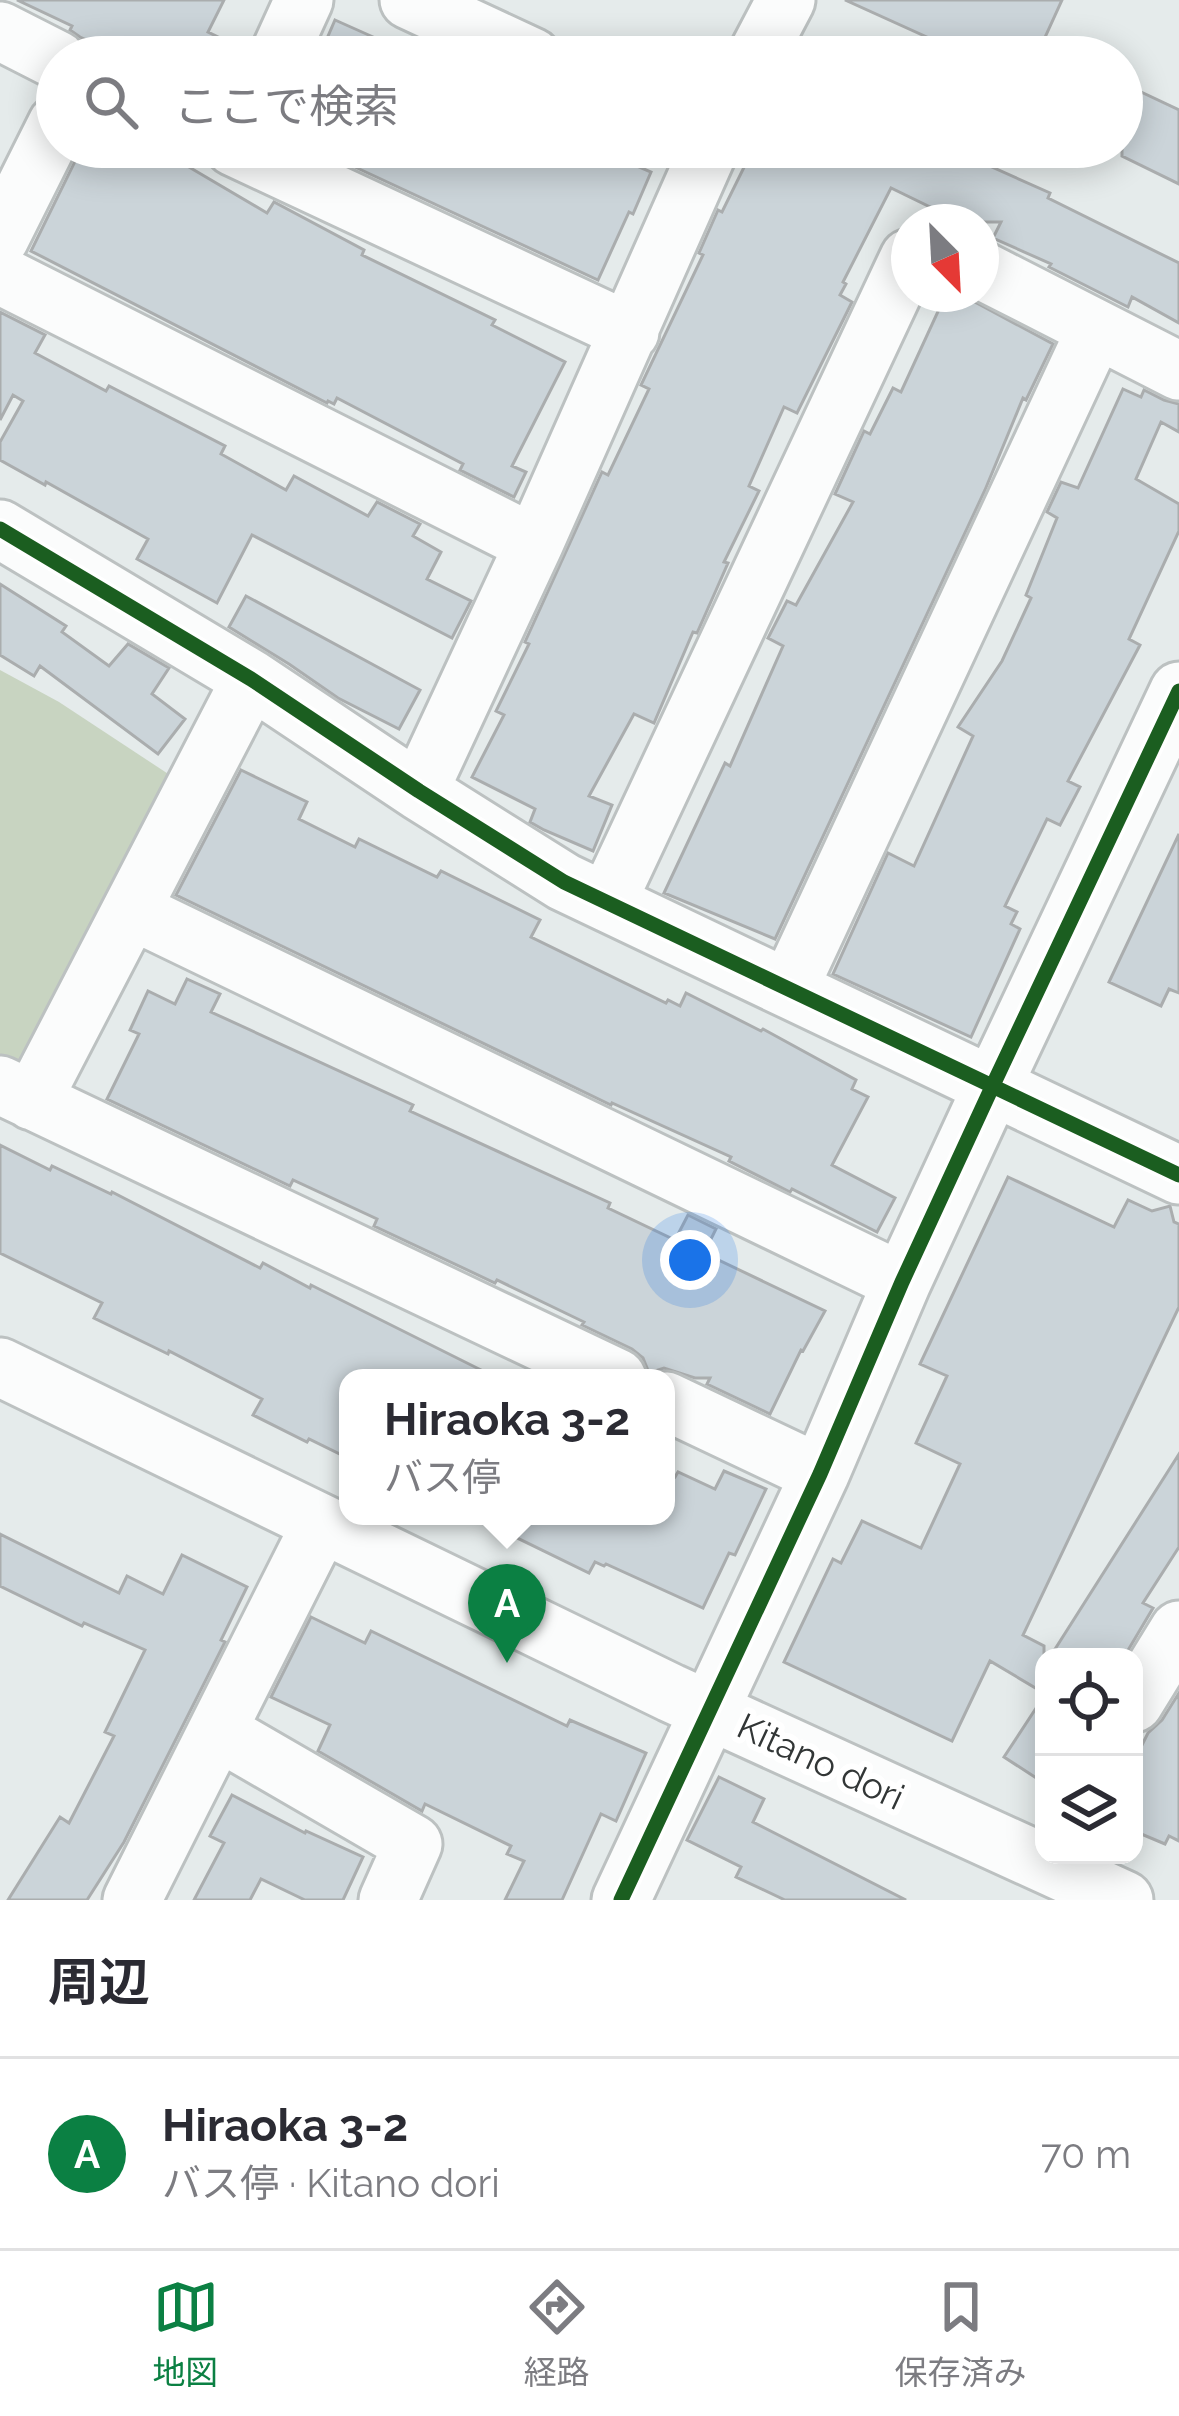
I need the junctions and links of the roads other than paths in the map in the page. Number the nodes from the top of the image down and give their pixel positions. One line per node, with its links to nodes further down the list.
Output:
1 (304, 0): 5 (street)
2 (409, 0): 6 (street)
3 (785, 0): 7 (street)
4 (0, 31): 8 (street)
5 (288, 36)
6 (487, 36)
7 (767, 36)
8 (36, 49)
9 (36, 166): 12 (street)
10 (281, 168): 17 (street)
11 (701, 168): 17 (street)
12 (0, 238)
13 (0, 274): 20 (street)
14 (999, 280): 16 (street)
15 (891, 296): 24 (street)
16 (1096, 329): 18 (street); 26 (street)
17 (630, 332): 20 (street)
18 (1179, 370)
19 (0, 529): 21 (street)
20 (534, 544): 23 (street)
21 (251, 680): 23 (street); 25 (street)
22 (1179, 691): 27 (street)
23 (419, 790): 24 (street)
24 (607, 902): 26 (street)
25 (133, 911): 28 (street); 30 (street)
26 (789, 988): 27 (street)
27 (993, 1085): 29 (street); 30 (street)
28 (16, 1093): 32 (street)
29 (1179, 1175)
30 (902, 1282): 34 (street)
31 (0, 1367): 35 (street, Kitano dori)
32 (598, 1369)
33 (675, 1405): 34 (street)
34 (820, 1474): 38 (street)
35 (321, 1524): 38 (street, Kitano dori); 39 (street)
36 (1179, 1630): 37 (street)
37 (1143, 1688)
38 (710, 1711): 40 (street, Kitano dori); 44 (street)
39 (218, 1731): 42 (street); 43 (street)
40 (1035, 1852)
41 (1058, 1864): 45 (street, Kitano dori)
42 (132, 1900)
43 (388, 1900)
44 (621, 1900)
45 (1124, 1900)

